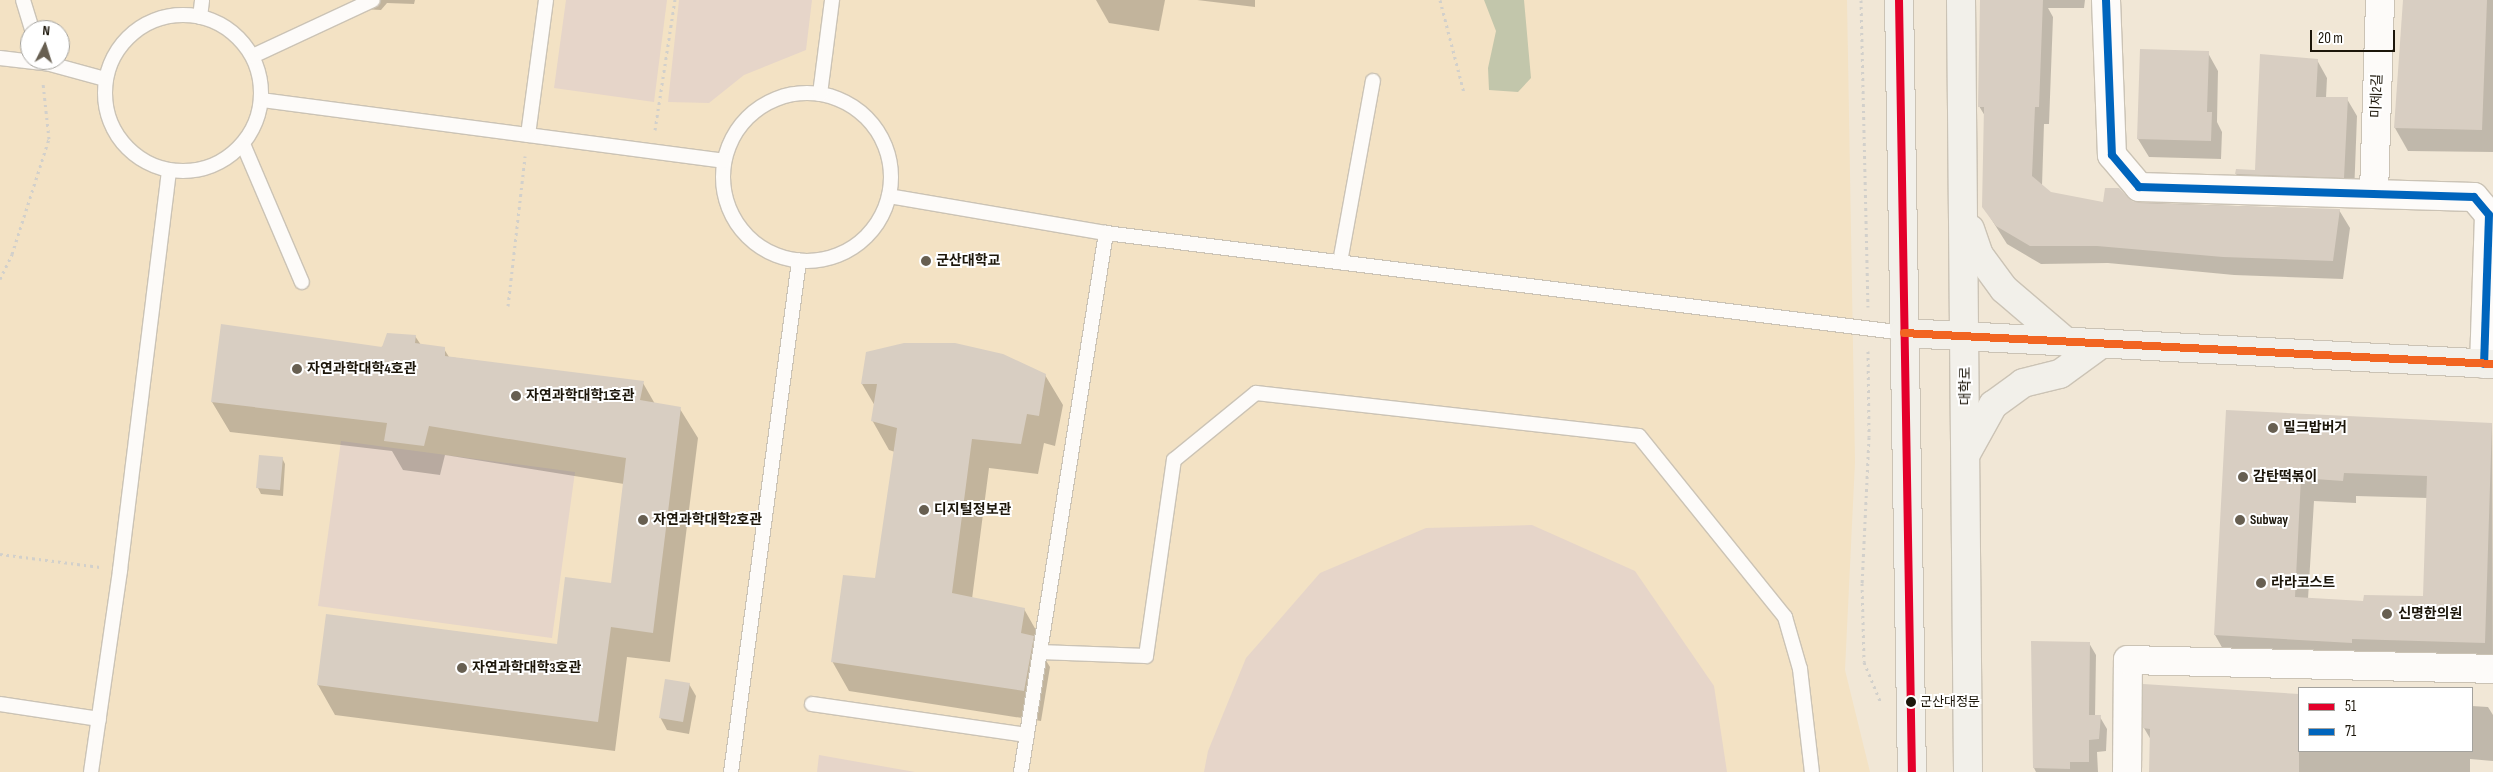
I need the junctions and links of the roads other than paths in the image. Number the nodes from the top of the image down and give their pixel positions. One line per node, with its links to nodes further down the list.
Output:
1 (23, 0): 11 (lane)
2 (202, 0): 10 (lane)
3 (373, 0): 12 (lane)
4 (546, 0): 20 (lane)
5 (832, 0): 18 (lane)
6 (1899, 0): 31 (street)
7 (1961, 0): 26 (street, 대학로)
8 (2106, 0): 24 (street)
9 (2380, 0): 24 (street, 미제2길)
10 (200, 17): 12 (lane); 16 (lane)
11 (29, 20)
12 (253, 56): 19 (lane)
13 (0, 58): 14 (lane)
14 (20, 59)
15 (70, 70): 16 (lane)
16 (105, 80): 23 (lane)
17 (1373, 81): 29 (lane)
18 (820, 94): 22 (lane); 25 (lane)
19 (262, 100): 20 (lane); 21 (lane)
20 (528, 136): 22 (lane)
21 (243, 144): 23 (lane); 30 (lane)
22 (724, 161): 28 (lane)
23 (169, 171): 41 (lane)
24 (2374, 193): 35 (street)
25 (889, 196): 27 (lane); 28 (lane)
26 (1964, 212): 32 (street, 대학로); 33 (street)
27 (1106, 234): 29 (lane); 37 (lane)
28 (799, 261): 44 (lane)
29 (1340, 262): 31 (lane)
30 (302, 282)
31 (1904, 333): 32 (street); 47 (street)
32 (1966, 336): 33 (street); 36 (street, 대학로)
33 (2066, 342): 34 (street)
34 (2101, 344): 35 (street); 36 (street)
35 (2488, 364)
36 (1966, 453): 48 (street, 대학로)
37 (1040, 652): 42 (lane); 46 (lane)
38 (2493, 669): 49 (street)
39 (0, 704): 41 (lane)
40 (812, 704): 42 (lane)
41 (98, 720): 43 (lane)
42 (1027, 735): 45 (lane)
43 (91, 772)
44 (731, 772)
45 (1021, 772)
46 (1812, 772)
47 (1912, 772)
48 (1968, 772)
49 (2127, 772)

